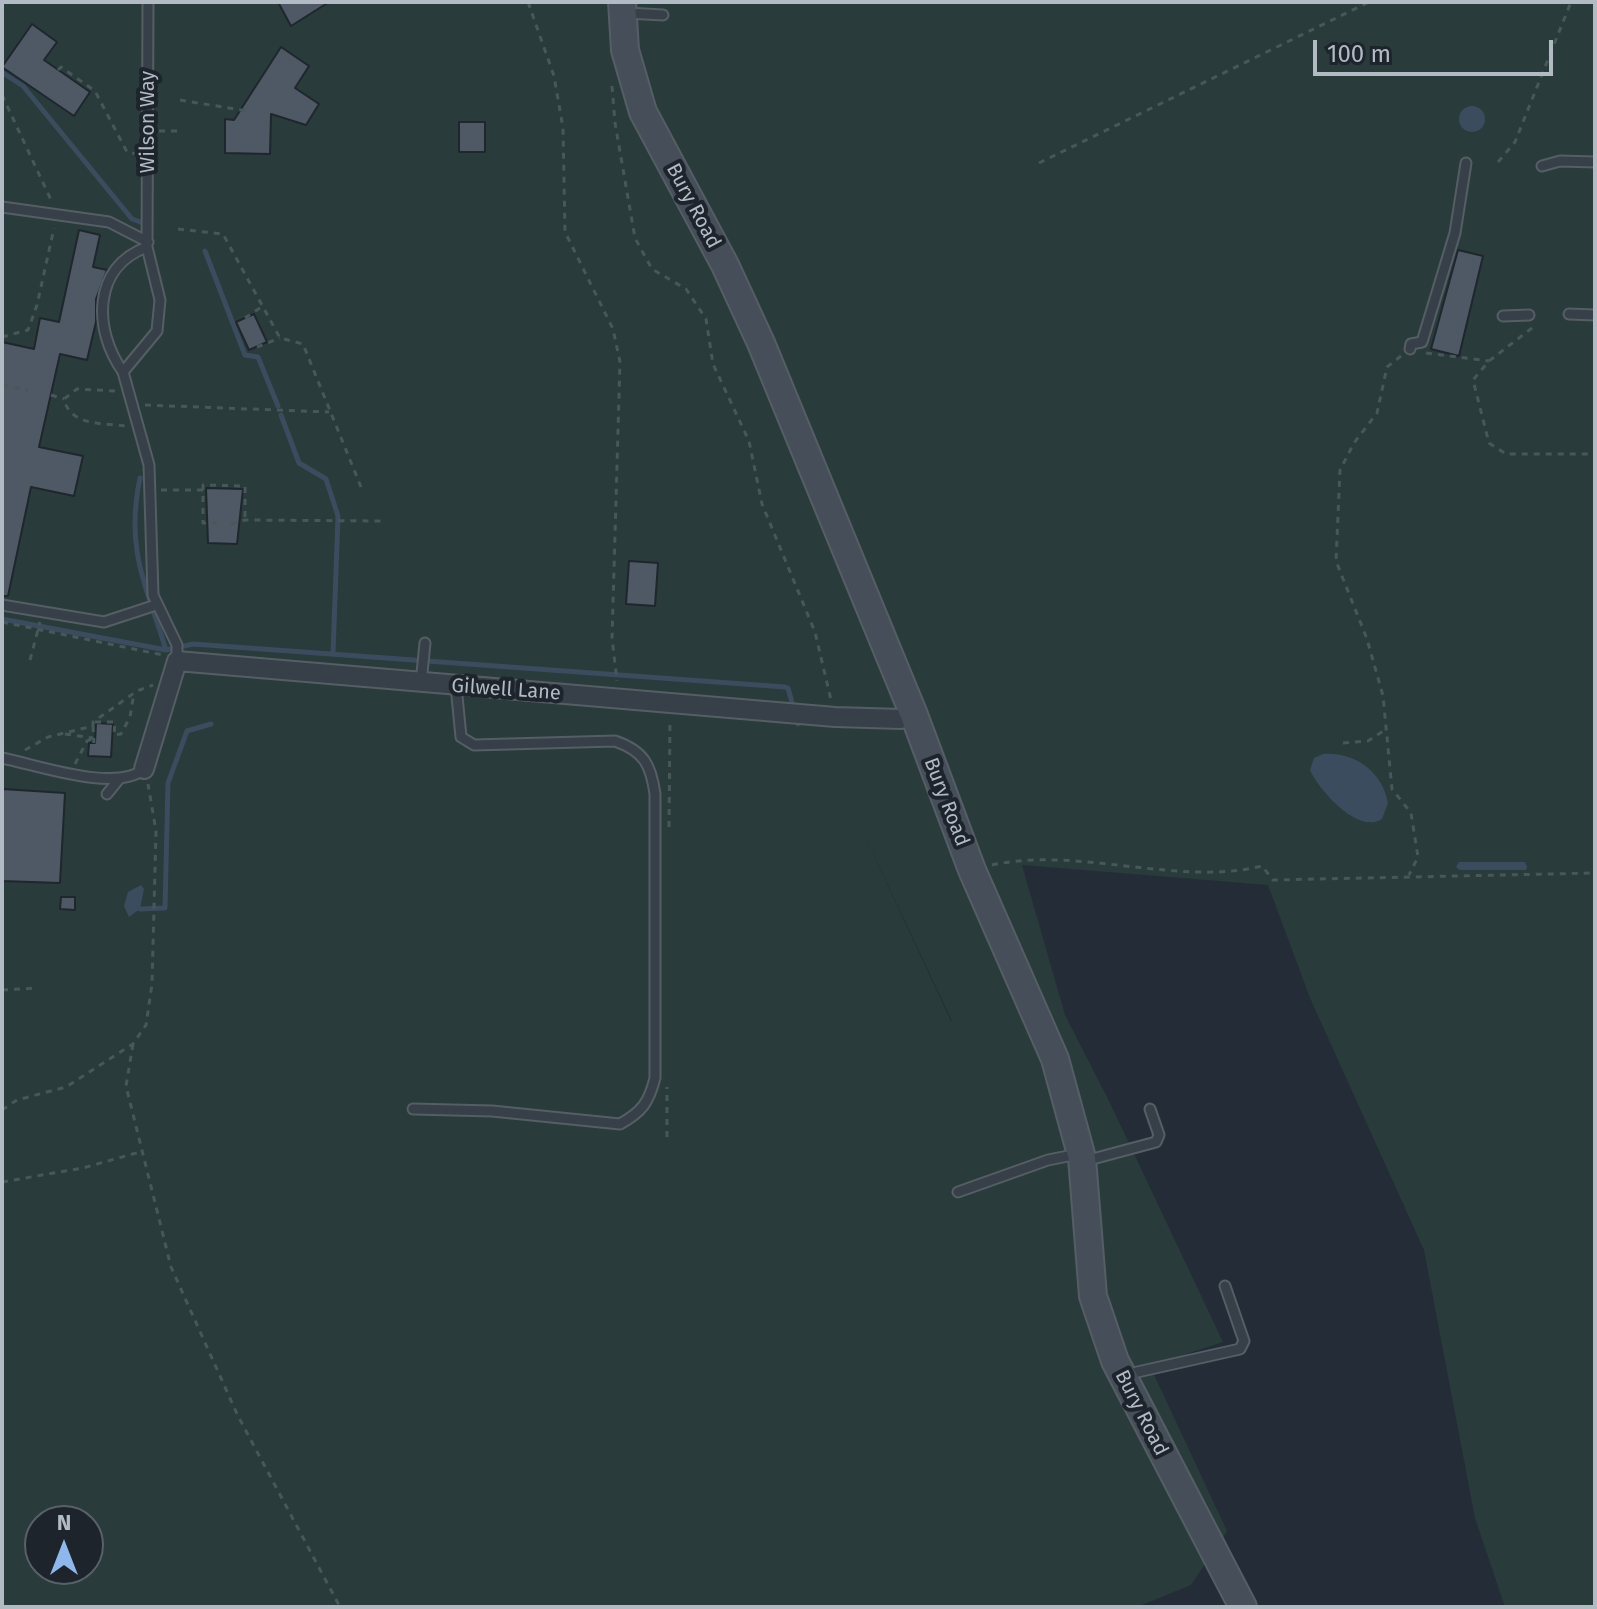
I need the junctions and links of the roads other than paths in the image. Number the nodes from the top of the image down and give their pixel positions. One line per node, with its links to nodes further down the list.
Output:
1 (148, 2): 8 (lane, Wilson Way)
2 (622, 7): 3 (lane); 21 (street, Bury Road)
3 (663, 15)
4 (1595, 162): 6 (lane)
5 (1466, 163): 13 (lane)
6 (1542, 166)
7 (2, 207): 8 (lane)
8 (148, 245): 14 (lane, Wilson Way); 14 (lane)
9 (1569, 314): 11 (lane)
10 (1529, 315): 12 (lane)
11 (1595, 315)
12 (1503, 316)
13 (1410, 349)
14 (123, 372): 16 (lane)
15 (2, 605): 16 (lane)
16 (152, 607): 18 (lane)
17 (425, 643): 19 (lane)
18 (177, 661): 19 (street, Gilwell Lane); 23 (street)
19 (421, 683): 20 (street, Gilwell Lane)
20 (456, 686): 21 (street, Gilwell Lane); 26 (lane)
21 (914, 715): 28 (street, Bury Road)
22 (7, 759): 24 (lane)
23 (144, 769): 24 (lane)
24 (120, 778): 25 (lane)
25 (107, 794)
26 (413, 1109)
27 (1150, 1109): 28 (lane)
28 (1082, 1158): 29 (lane); 31 (street, Bury Road)
29 (958, 1192)
30 (1225, 1286): 31 (lane)
31 (1121, 1375): 32 (street, Bury Road)
32 (1243, 1607)

